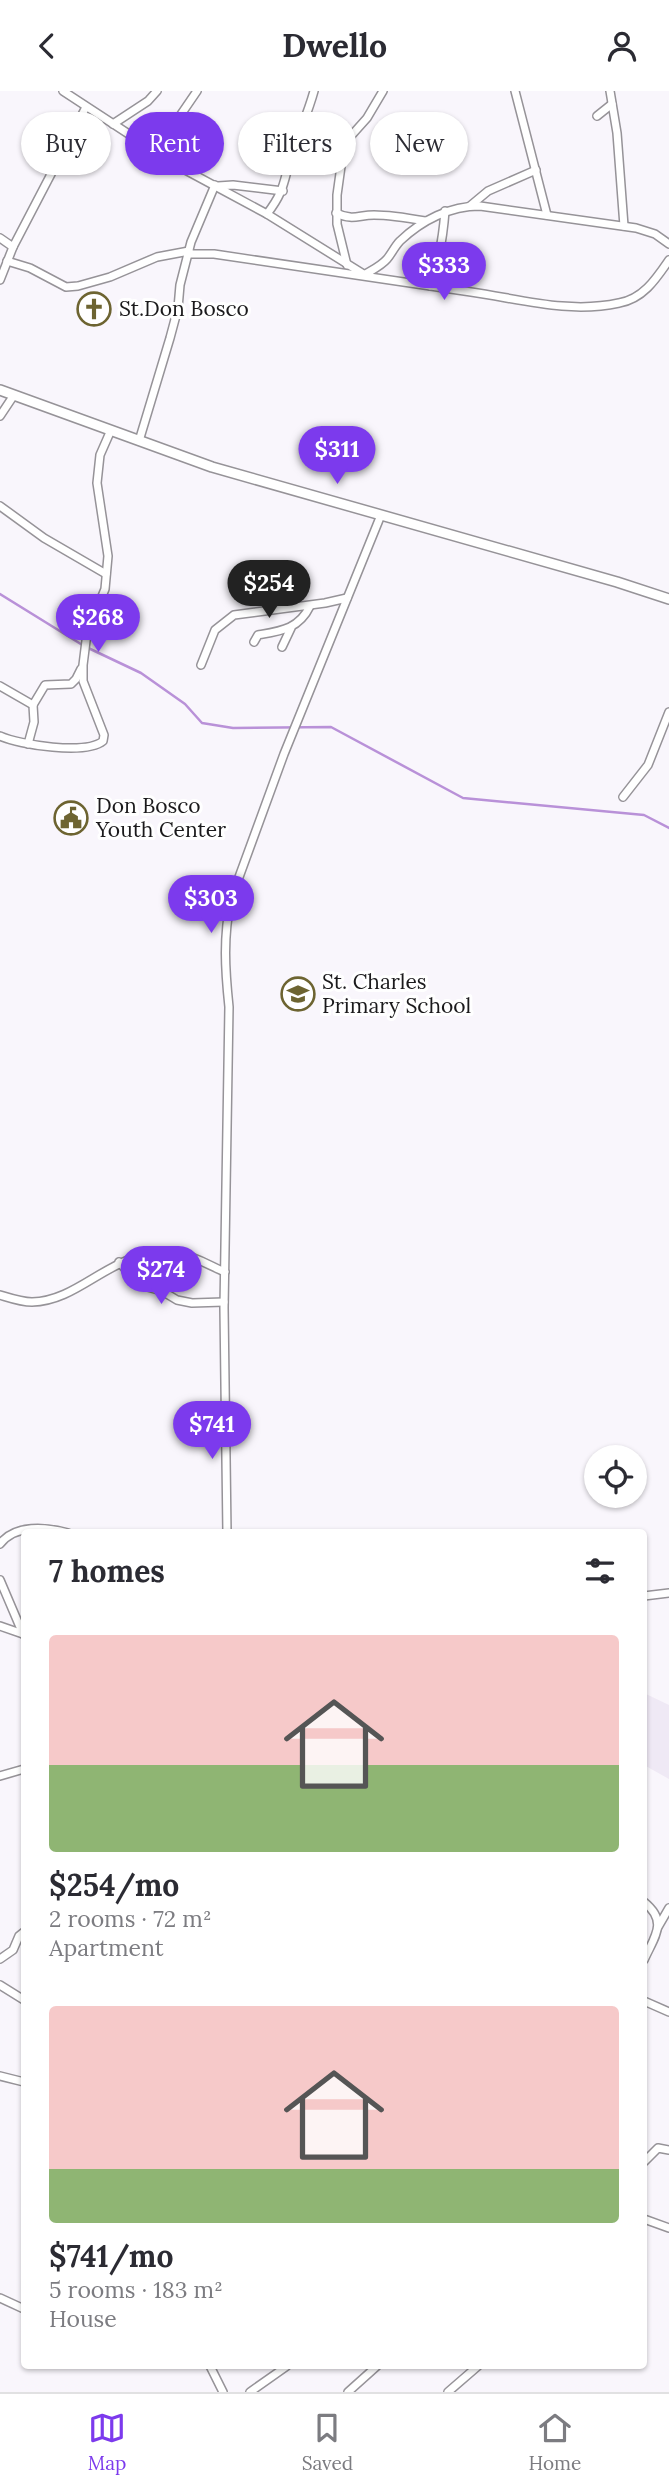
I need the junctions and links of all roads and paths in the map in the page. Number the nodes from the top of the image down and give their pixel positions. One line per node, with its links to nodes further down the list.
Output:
1 (63, 91): 9 (street)
2 (157, 91): 12 (street)
3 (197, 91): 10 (street)
4 (314, 91): 17 (street)
5 (383, 91): 20 (street)
6 (515, 91): 14 (street)
7 (610, 91): 8 (street)
8 (612, 104): 11 (street); 24 (street)
9 (86, 107): 12 (street); 27 (street)
10 (183, 112)
11 (597, 116)
12 (113, 124): 13 (street)
13 (125, 132)
14 (536, 170): 18 (street); 22 (street)
15 (195, 175): 16 (street)
16 (216, 186): 17 (street); 21 (street); 28 (street)
17 (283, 191): 21 (street)
18 (469, 206): 19 (street); 22 (street)
19 (445, 211): 23 (street); 34 (street)
20 (336, 213): 23 (street); 31 (street)
21 (267, 214): 31 (street)
22 (547, 215): 24 (street)
23 (426, 222): 32 (street)
24 (624, 226): 26 (street)
25 (0, 238): 27 (street)
26 (669, 244)
27 (13, 247): 30 (street)
28 (188, 253): 30 (street); 32 (street); 39 (street)
29 (669, 260): 34 (street)
30 (7, 261): 33 (street)
31 (347, 264): 32 (street)
32 (366, 276): 34 (street)
33 (0, 280)
34 (430, 286)
35 (0, 390): 36 (street)
36 (14, 395): 37 (street); 38 (street)
37 (0, 416)
38 (111, 430): 39 (street); 42 (street)
39 (139, 441): 41 (street)
40 (0, 506): 42 (street)
41 (381, 515): 43 (street); 44 (street)
42 (106, 574): 49 (street)
43 (347, 598): 45 (street); 58 (street)
44 (669, 599)
45 (310, 605): 46 (street); 50 (street)
46 (291, 628): 47 (street); 48 (street)
47 (254, 642)
48 (282, 647)
49 (83, 665): 52 (street); 55 (street)
50 (201, 665)
51 (0, 686): 52 (street)
52 (33, 705): 55 (street)
53 (669, 712): 56 (street)
54 (0, 736): 55 (street)
55 (28, 744)
56 (623, 797)
57 (119, 1262): 58 (street); 59 (street); 60 (street)
58 (225, 1272): 60 (street)
59 (0, 1295)
60 (224, 1302): 63 (street)
61 (30, 1529): 62 (street)
62 (52, 1529)
63 (227, 1529)
64 (21, 1531): 65 (street)
65 (0, 1544)
66 (0, 1580): 70 (street)
67 (669, 1593): 68 (street)
68 (647, 1596)
69 (0, 1626): 71 (street)
70 (21, 1627)
71 (21, 1633)
72 (21, 1772): 73 (street)
73 (0, 1776)
74 (647, 1904): 77 (street)
75 (669, 1908): 76 (street)
76 (666, 1920): 77 (street)
77 (658, 1928): 79 (street)
78 (21, 1934): 80 (street)
79 (647, 1954)
80 (0, 1959)
81 (0, 1985): 82 (street)
82 (21, 1998)
83 (647, 2002): 84 (street)
84 (669, 2012)
85 (0, 2076): 86 (street)
86 (21, 2081)
87 (669, 2150): 88 (street)
88 (647, 2159)
89 (647, 2220): 90 (street)
90 (669, 2228)
91 (0, 2298): 92 (street)
92 (21, 2308)
93 (212, 2369): 97 (street)
94 (283, 2369): 98 (street)
95 (374, 2369): 99 (street)
96 (474, 2369): 100 (street)
97 (223, 2392)
98 (250, 2392)
99 (348, 2392)
100 (447, 2392)

